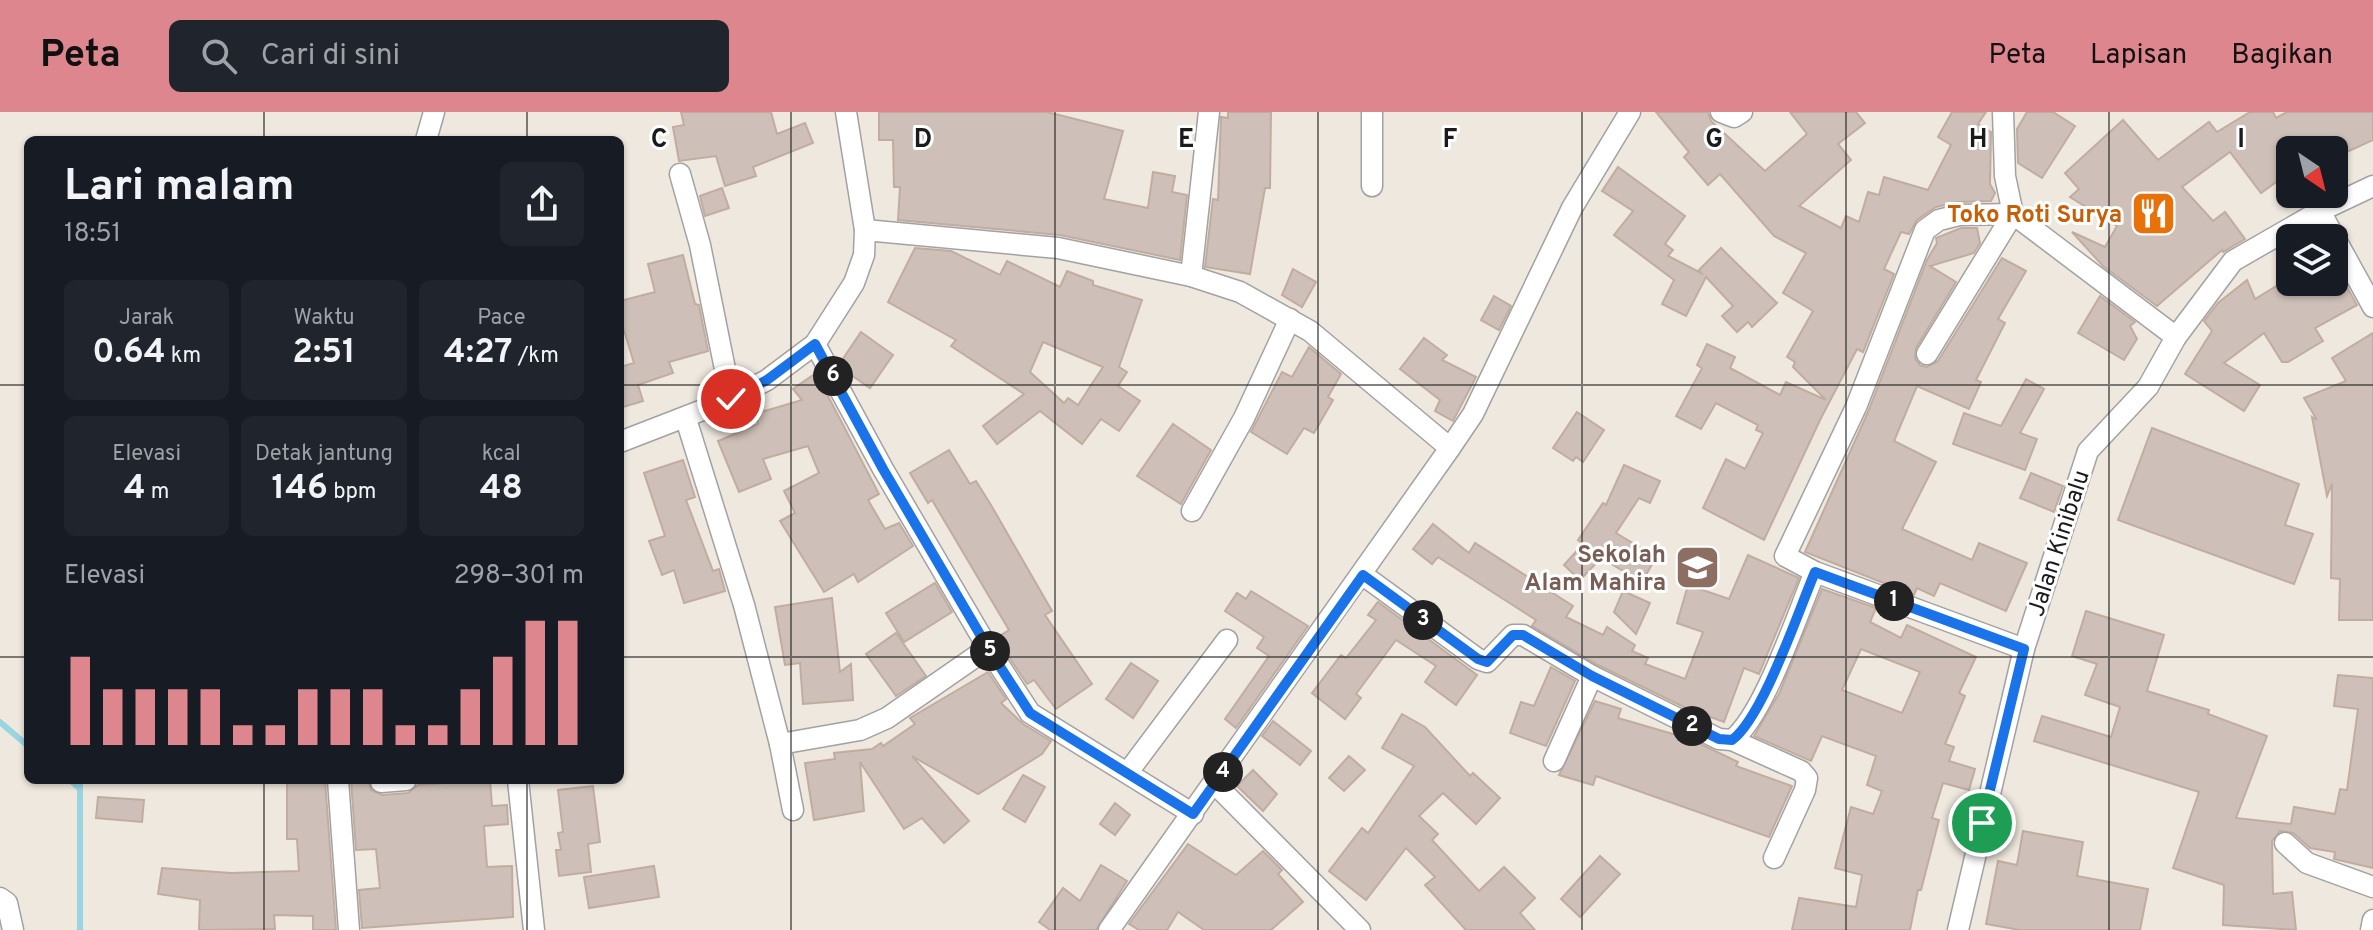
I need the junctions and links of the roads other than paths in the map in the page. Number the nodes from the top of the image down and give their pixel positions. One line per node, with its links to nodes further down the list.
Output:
1 (434, 112): 9 (street)
2 (846, 112): 15 (street)
3 (1209, 112): 16 (street)
4 (1372, 112): 11 (street)
5 (1630, 112): 25 (street)
6 (1721, 112): 7 (street)
7 (1742, 112)
8 (2003, 112): 14 (street)
9 (427, 136)
10 (680, 174): 22 (street)
11 (1372, 186)
12 (2373, 186): 13 (street, Jalan Kinibalu)
13 (2320, 211): 17 (street); 19 (street, Jalan Kinibalu)
14 (2013, 214): 19 (street); 21 (street); 27 (street)
15 (865, 230): 16 (street); 20 (street)
16 (1191, 276): 18 (street)
17 (2373, 307)
18 (1290, 319): 25 (street); 26 (street)
19 (2176, 337): 31 (street, Jalan Kinibalu)
20 (815, 344): 22 (street); 30 (street)
21 (1927, 354)
22 (731, 399): 23 (street)
23 (686, 419): 24 (street); 34 (street)
24 (624, 441)
25 (1446, 444): 28 (street)
26 (1192, 511)
27 (1815, 572): 31 (street); 33 (street)
28 (1363, 575): 32 (street); 39 (street)
29 (1227, 640): 36 (street)
30 (988, 648): 34 (street); 36 (street)
31 (2024, 649): 52 (street, Jalan Kinibalu)
32 (1592, 676): 33 (street); 35 (street)
33 (1732, 740): 43 (street)
34 (780, 744): 40 (street)
35 (1554, 761)
36 (1128, 772): 41 (street)
37 (338, 784): 49 (street)
38 (518, 784): 47 (street)
39 (1215, 784): 41 (street); 51 (street)
40 (793, 810)
41 (1189, 811): 50 (street)
42 (2285, 843): 44 (street)
43 (1774, 858)
44 (2373, 887)
45 (0, 898): 48 (street)
46 (2373, 920): 53 (street)
47 (528, 929)
48 (13, 930)
49 (349, 930)
50 (1109, 930)
51 (1360, 930)
52 (1958, 930)
53 (2371, 930)

